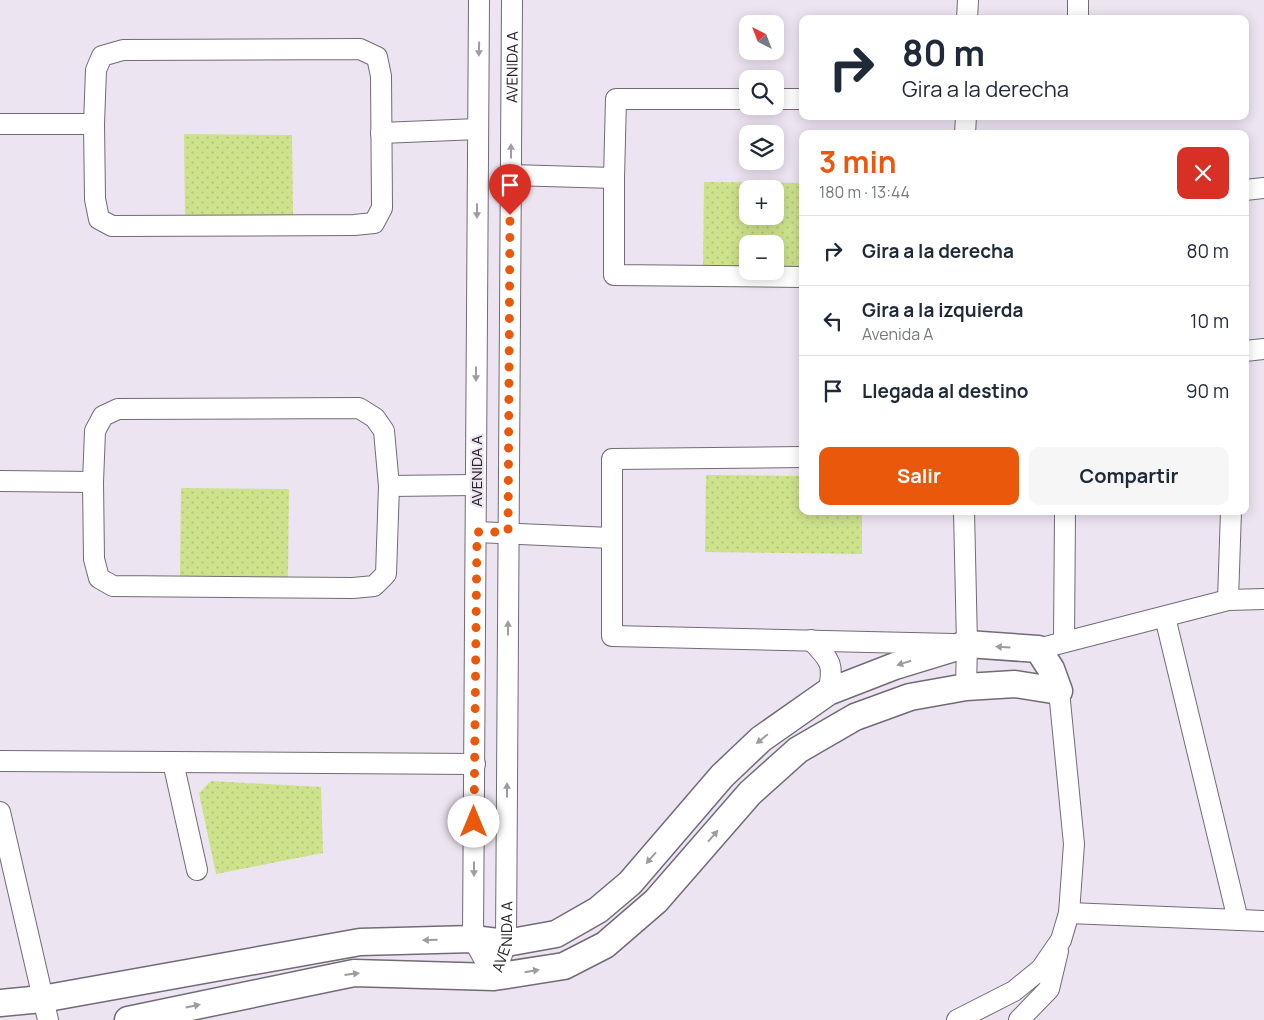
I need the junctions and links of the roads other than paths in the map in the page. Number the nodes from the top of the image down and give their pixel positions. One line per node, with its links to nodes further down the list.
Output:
1 (479, 0): 12 (street, AVENIDA A, one-way to 12)
2 (512, 0): 14 (street, AVENIDA A, one-way to 2)
3 (968, 0): 5 (street)
4 (1078, 0): 6 (street)
5 (967, 15)
6 (1078, 15)
7 (739, 99): 15 (street)
8 (784, 99): 9 (street)
9 (799, 99)
10 (0, 124): 11 (street)
11 (94, 124): 13 (street); 13 (street)
12 (478, 129): 13 (street); 24 (street, AVENIDA A, one-way to 24)
13 (381, 133)
14 (511, 175): 15 (street); 30 (street, AVENIDA A)
15 (614, 178): 18 (street)
16 (1264, 188): 17 (street)
17 (1249, 190)
18 (799, 278)
19 (1264, 350): 20 (street)
20 (1249, 351)
21 (799, 457): 31 (street)
22 (0, 481): 23 (street)
23 (93, 482): 25 (street); 25 (street)
24 (476, 485): 25 (street); 29 (street, AVENIDA A)
25 (389, 486)
26 (964, 515): 37 (street)
27 (1065, 515): 36 (street)
28 (1231, 515): 32 (street)
29 (477, 532): 30 (street); 44 (street, AVENIDA A)
30 (508, 532): 31 (street); 52 (street, AVENIDA A, one-way to 30)
31 (611, 538): 35 (street)
32 (1228, 600): 33 (street); 34 (street)
33 (1264, 600)
34 (1165, 617): 36 (street); 48 (street)
35 (810, 640): 37 (street); 41 (street)
36 (1064, 642): 38 (street)
37 (967, 644): 38 (street, one-way to 37); 39 (street); 41 (street, one-way to 41)
38 (1038, 649): 40 (street)
39 (966, 687): 40 (street); 53 (street, one-way to 39)
40 (1059, 691): 47 (street)
41 (828, 692): 52 (street, one-way to 52)
42 (0, 761): 43 (street)
43 (173, 762): 44 (street); 46 (street)
44 (474, 764): 50 (street, AVENIDA A, one-way to 50)
45 (0, 812): 55 (street)
46 (197, 870)
47 (1069, 913): 48 (street); 51 (street)
48 (1238, 920): 49 (street)
49 (1264, 921)
50 (473, 939): 52 (street); 53 (street, AVENIDA A); 55 (street, one-way to 55)
51 (1061, 940): 57 (street); 58 (street)
52 (506, 943): 53 (street, AVENIDA A)
53 (494, 978): 56 (street, one-way to 53)
54 (0, 1003): 55 (street)
55 (45, 1010)
56 (128, 1020)
57 (957, 1020)
58 (1019, 1020)

